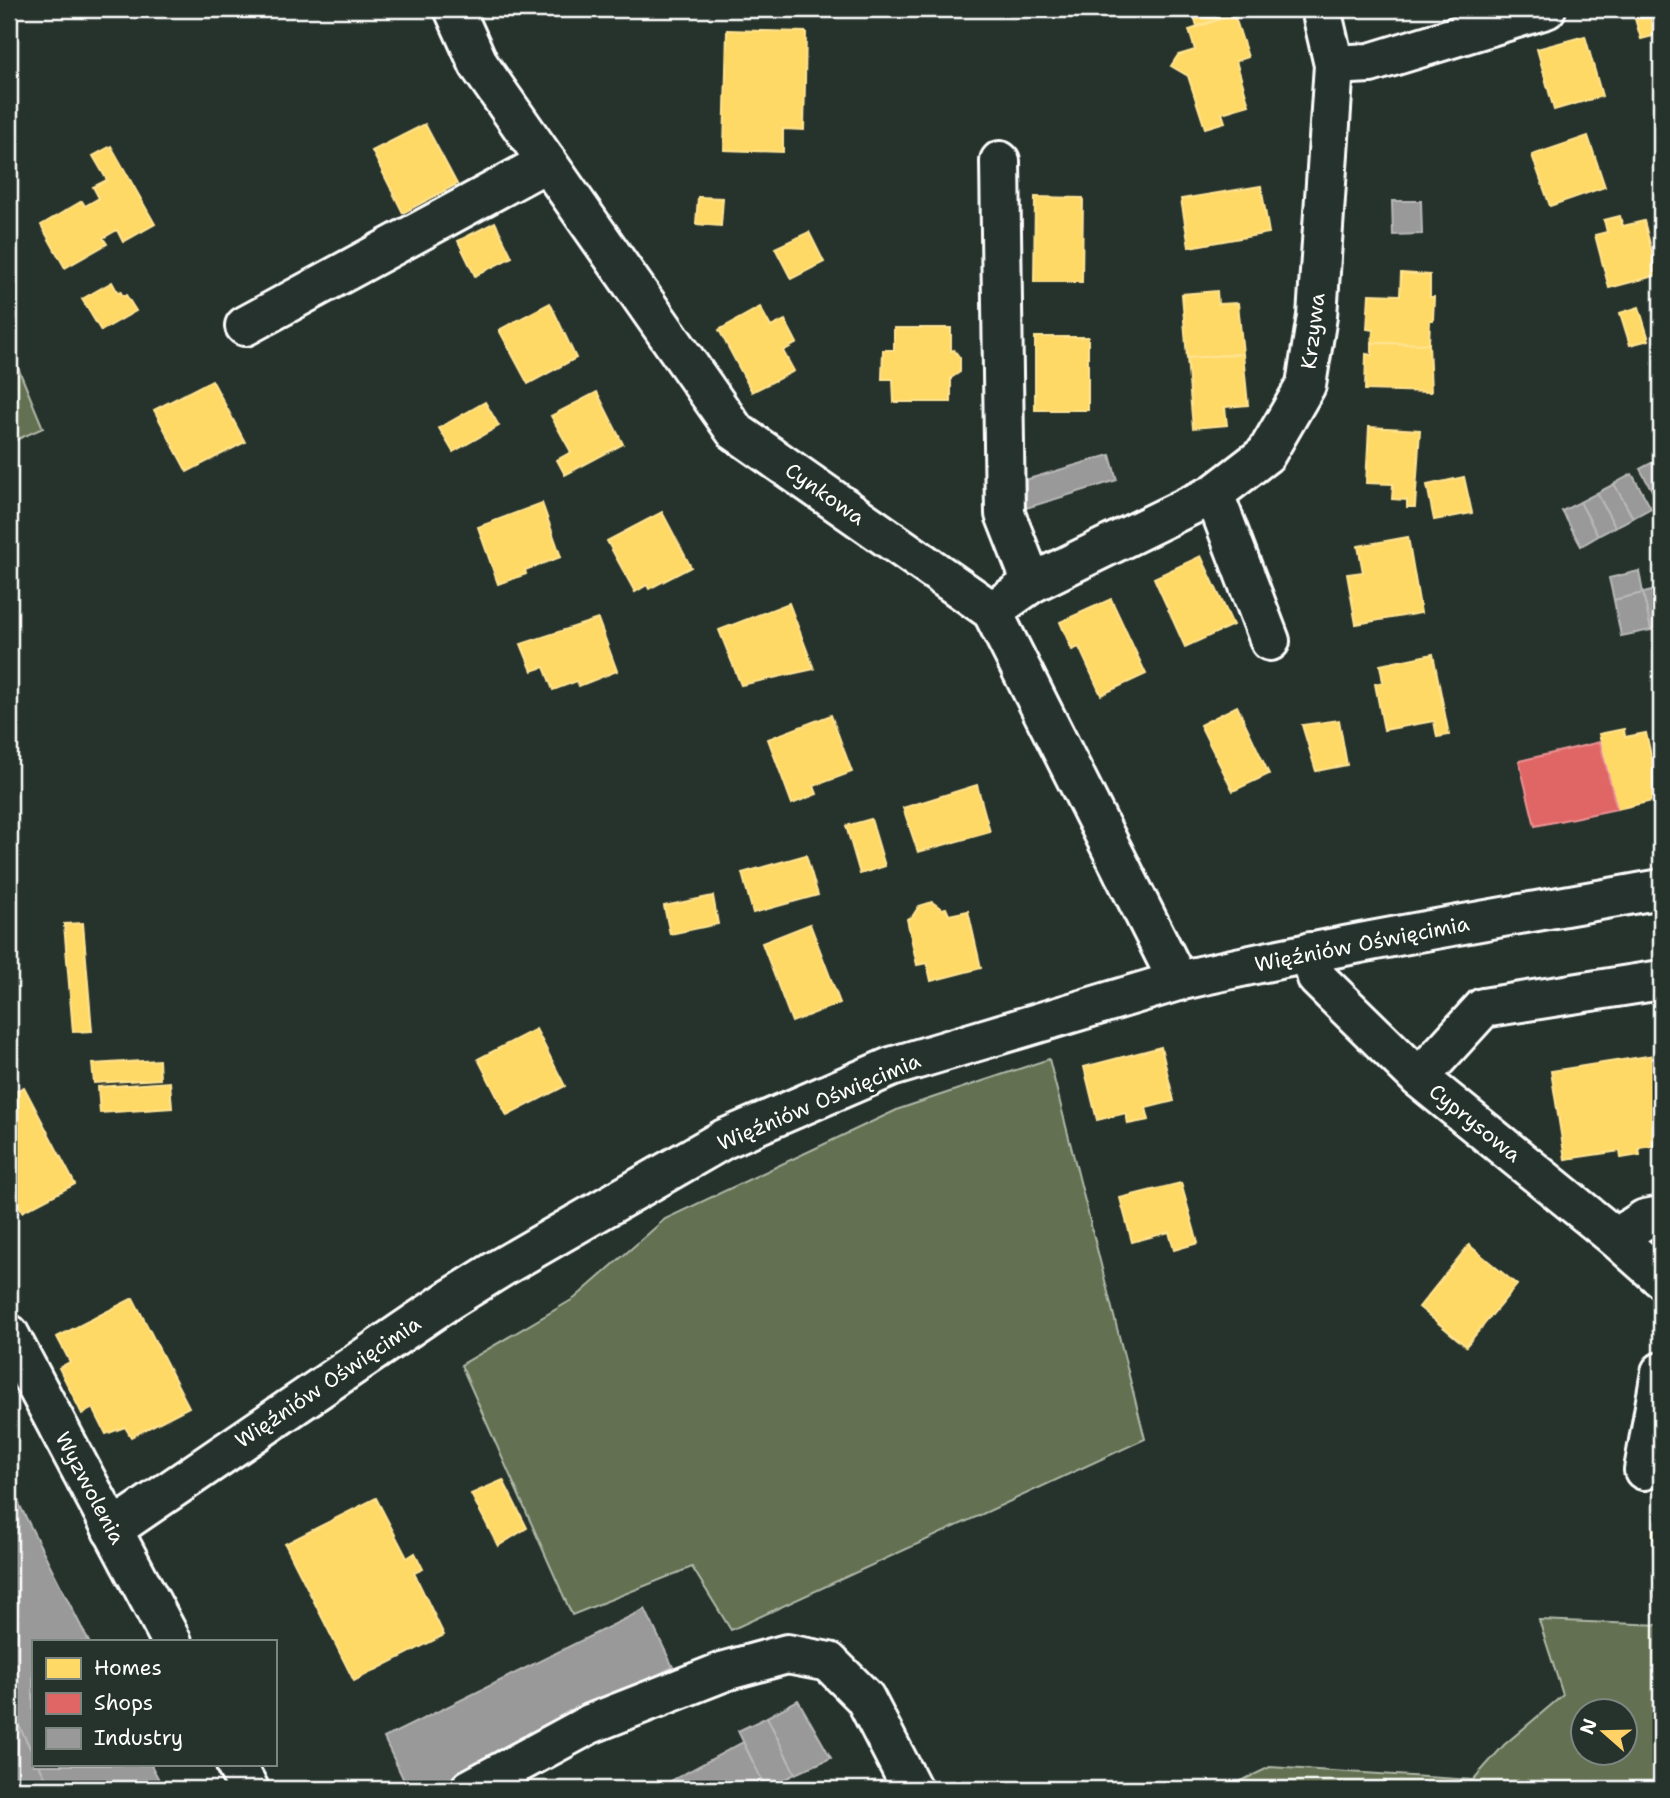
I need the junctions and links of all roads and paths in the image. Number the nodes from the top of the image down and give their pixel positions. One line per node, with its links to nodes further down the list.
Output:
1 (454, 9): 6 (street, Cynkowa)
2 (1321, 9): 4 (street, Krzywa)
3 (1546, 9): 4 (street)
4 (1334, 65): 8 (street, Krzywa)
5 (1000, 161): 9 (street)
6 (547, 162): 7 (street); 10 (street, Cynkowa)
7 (245, 327)
8 (1214, 494): 9 (street, Krzywa); 11 (street)
9 (1032, 583): 10 (street, Krzywa)
10 (992, 611): 14 (street, Cynkowa)
11 (1270, 641)
12 (1661, 889): 13 (street, Więźniów Oświęcimia)
13 (1310, 952): 14 (street, Więźniów Oświęcimia); 16 (street, Cyprysowa)
14 (1178, 981): 23 (street, Więźniów Oświęcimia)
15 (1661, 981): 16 (street)
16 (1419, 1078): 18 (street, Cyprysowa)
17 (1661, 1216): 18 (street)
18 (1616, 1238): 19 (street, Cyprysowa)
19 (1661, 1278)
20 (9, 1334): 23 (street, Wyzwolenia)
21 (1661, 1372): 22 (street)
22 (1644, 1470)
23 (112, 1530): 24 (street, Wyzwolenia)
24 (171, 1640)
25 (237, 1766): 27 (street)
26 (480, 1787): 28 (street)
27 (249, 1789)
28 (912, 1789)

